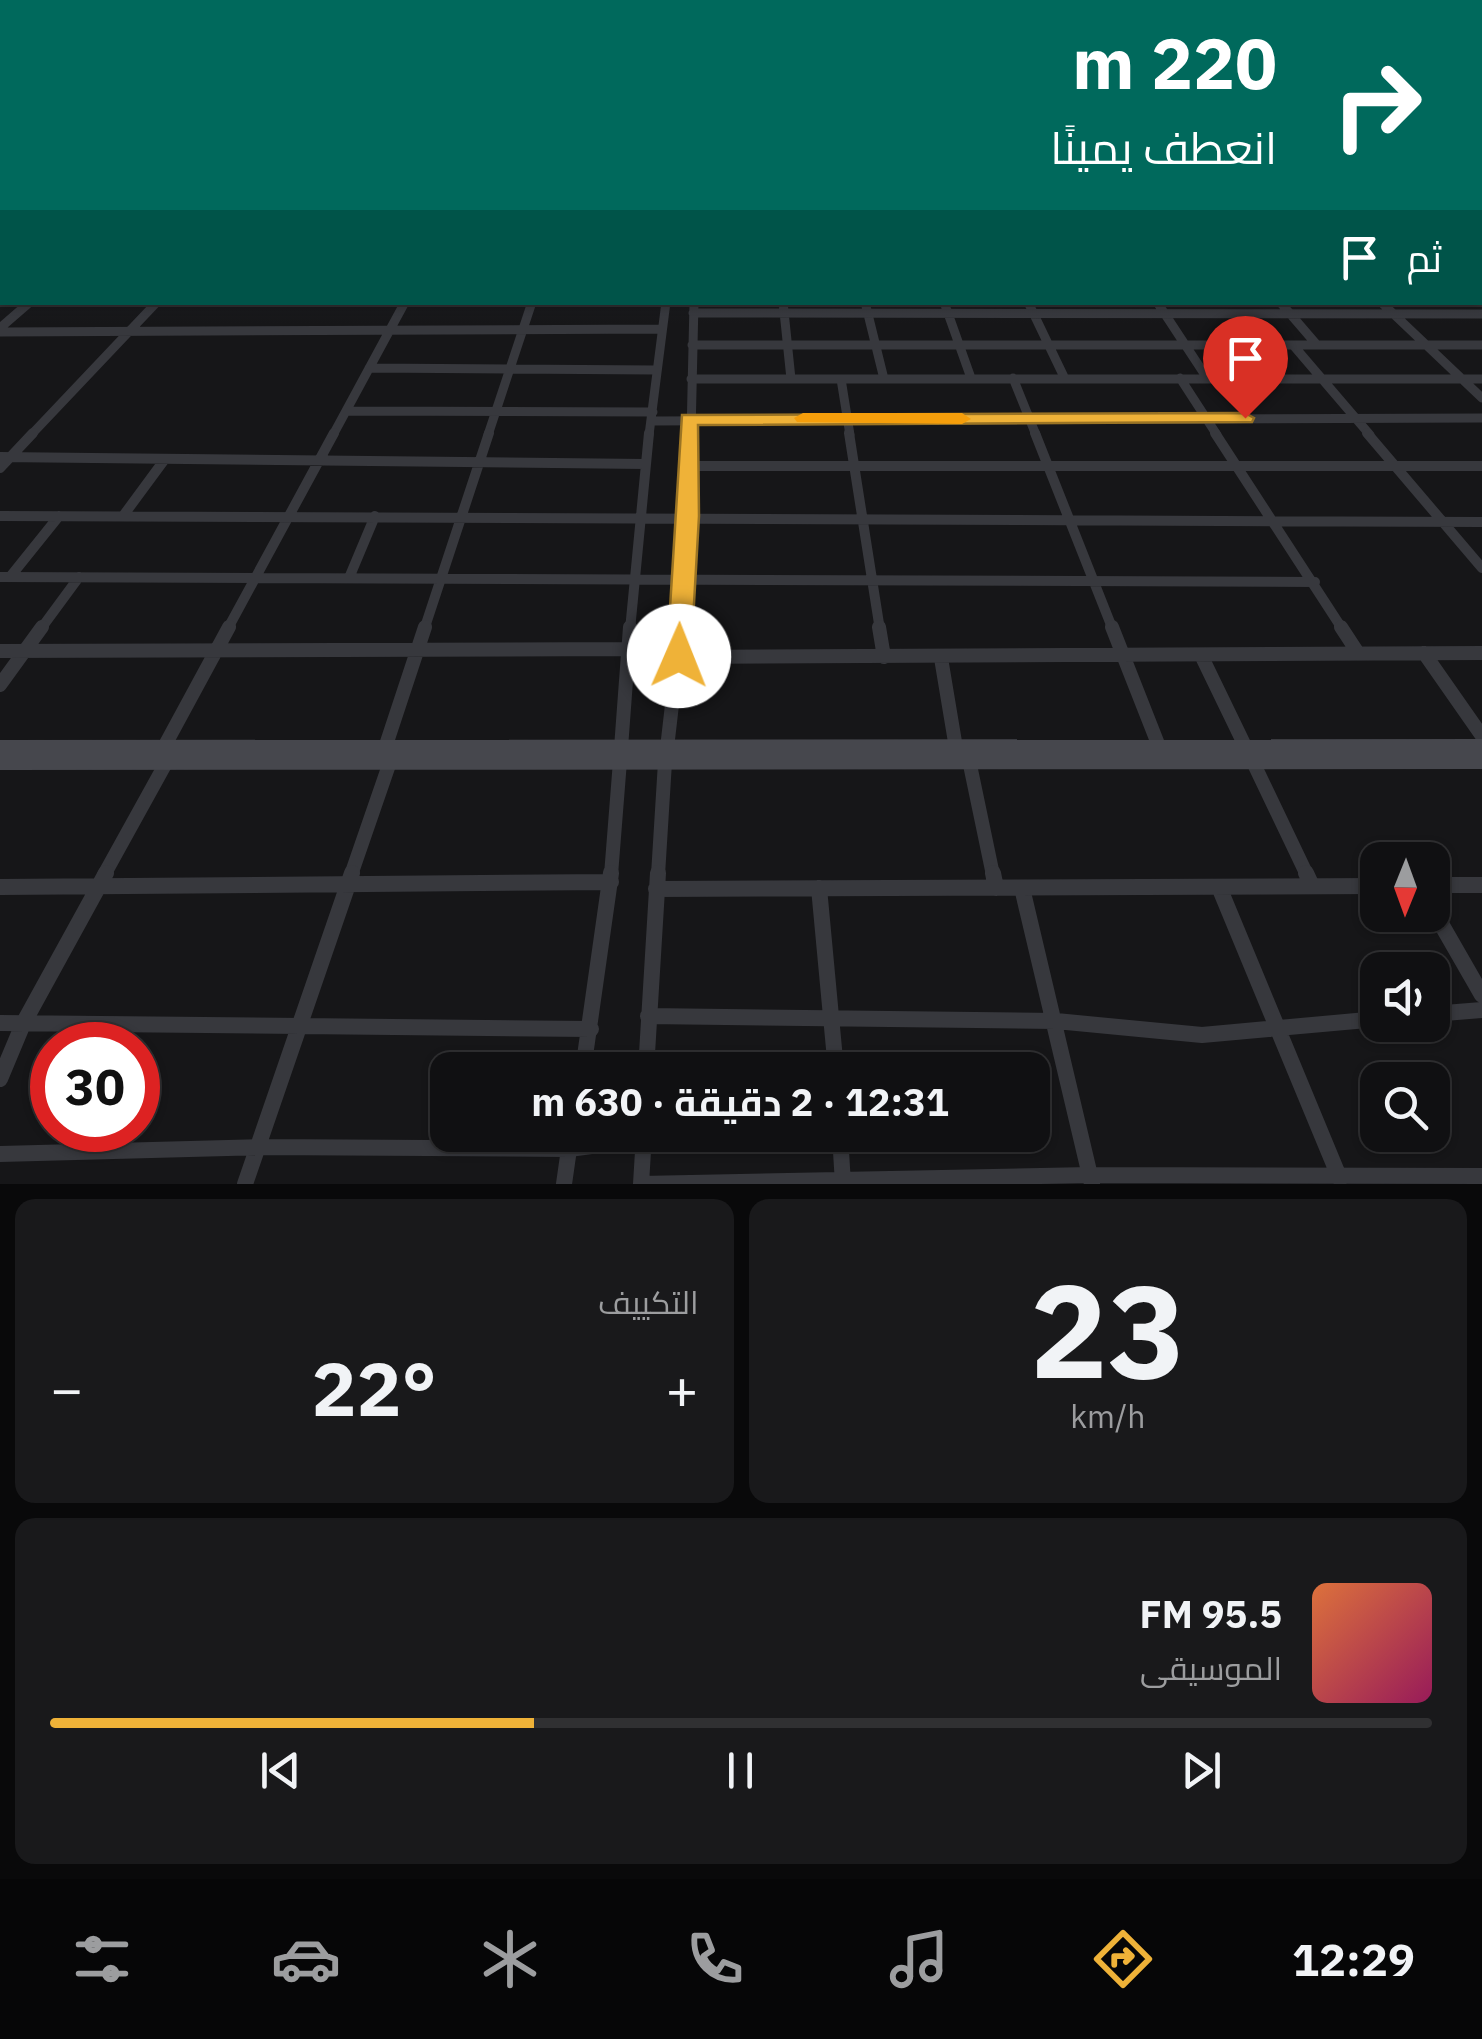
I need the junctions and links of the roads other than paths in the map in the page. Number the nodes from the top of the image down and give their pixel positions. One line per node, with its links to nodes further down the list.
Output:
1 (27, 305): 21 (street)
2 (154, 305): 24 (street)
3 (403, 305): 23 (street)
4 (531, 305): 22 (street)
5 (665, 305): 20 (street)
6 (945, 305): 16 (street)
7 (1029, 305): 14 (street)
8 (1159, 305): 15 (street)
9 (1283, 305): 18 (street)
10 (1384, 305): 19 (street)
11 (694, 308): 12 (street); 28 (street)
12 (783, 308): 13 (street); 25 (street)
13 (867, 308): 16 (street); 26 (street)
14 (1033, 313): 15 (street); 16 (street); 30 (street)
15 (1164, 313): 18 (street); 27 (street)
16 (948, 314): 29 (street)
17 (1482, 314): 19 (street)
18 (1291, 315): 19 (street); 32 (street)
19 (1394, 315): 34 (street)
20 (661, 329): 22 (street); 37 (street)
21 (0, 330): 24 (street)
22 (522, 330): 23 (street); 36 (street)
23 (390, 331): 24 (street); 35 (street)
24 (130, 332): 60 (street)
25 (788, 344): 26 (street); 28 (street); 44 (street)
26 (876, 344): 29 (street); 46 (street)
27 (1184, 344): 30 (street); 31 (street); 41 (street)
28 (692, 345): 43 (street)
29 (958, 345): 30 (street); 38 (street)
30 (1049, 345): 47 (street)
31 (1293, 345): 32 (street); 42 (street)
32 (1317, 345): 34 (street)
33 (1482, 345): 34 (street)
34 (1427, 346): 48 (street)
35 (369, 368): 36 (street); 51 (street)
36 (510, 368): 37 (street); 52 (street)
37 (656, 370): 53 (street)
38 (971, 378): 39 (street); 46 (street)
39 (1013, 378): 47 (street); 58 (street)
40 (1180, 378): 41 (street); 47 (street); 55 (street)
41 (1207, 378): 42 (street)
42 (1322, 378): 48 (street); 59 (street)
43 (691, 379): 44 (street); 57 (street)
44 (791, 379): 45 (street)
45 (841, 379): 46 (street); 54 (street)
46 (884, 379)
47 (1065, 379)
48 (1462, 379): 49 (street); 50 (street)
49 (1482, 379)
50 (1482, 398)
51 (346, 412): 52 (street); 62 (street)
52 (496, 412): 53 (street); 63 (street)
53 (653, 417): 57 (street); 64 (street)
54 (847, 418): 57 (street); 58 (street); 68 (street)
55 (1208, 418): 58 (street); 59 (street); 66 (street)
56 (1482, 418): 59 (street)
57 (688, 419): 67 (street)
58 (1028, 419): 65 (street)
59 (1358, 420): 69 (street)
60 (5, 457): 61 (street); 71 (street)
61 (165, 459): 62 (street); 75 (street)
62 (320, 460): 63 (street); 76 (street)
63 (478, 460): 64 (street); 79 (street)
64 (645, 464): 72 (street)
65 (1050, 464): 66 (street); 68 (street); 81 (street)
66 (1239, 465): 69 (street); 82 (street)
67 (687, 466): 68 (street); 78 (street)
68 (854, 466): 80 (street)
69 (1397, 466): 70 (street); 83 (street)
70 (1482, 466)
71 (0, 468)
72 (639, 515): 78 (street); 79 (street); 91 (street)
73 (0, 516): 74 (street)
74 (59, 516): 75 (street); 86 (street)
75 (123, 516): 76 (street)
76 (290, 516): 77 (street); 88 (street)
77 (375, 516): 79 (street); 89 (street)
78 (689, 516): 80 (street); 92 (street)
79 (460, 517): 90 (street)
80 (864, 520): 81 (street); 93 (street)
81 (1071, 522): 82 (street); 94 (street)
82 (1278, 522): 83 (street); 95 (street)
83 (1444, 522): 84 (street); 85 (street)
84 (1482, 522)
85 (1482, 568)
86 (5, 577): 87 (street)
87 (79, 578): 88 (street); 99 (street)
88 (255, 578): 89 (street); 96 (street)
89 (349, 578): 90 (street)
90 (440, 578): 91 (street); 97 (street)
91 (636, 578): 92 (street); 98 (street)
92 (682, 580): 93 (street); 105 (street)
93 (874, 580): 94 (street); 107 (street)
94 (1094, 580): 95 (street); 106 (street)
95 (1314, 582): 101 (street)
96 (217, 648): 97 (street); 99 (street); 115 (street)
97 (417, 649): 98 (street); 118 (street)
98 (630, 649): 109 (street)
99 (25, 650): 100 (street); 110 (street)
100 (0, 651)
101 (1358, 653): 102 (street); 104 (street)
102 (1424, 653): 103 (street); 111 (street)
103 (1482, 653)
104 (1200, 655): 106 (street); 120 (street)
105 (679, 656): 107 (street); 109 (street); 119 (street)
106 (1124, 656): 108 (street); 114 (street)
107 (884, 657): 108 (street)
108 (941, 658): 117 (street)
109 (628, 671): 116 (street)
110 (0, 684)
111 (1482, 736)
112 (1482, 747): 120 (street)
113 (0, 748): 115 (street)
114 (1160, 749): 117 (street); 120 (street)
115 (166, 754): 118 (street); 121 (street); 131 (street)
116 (620, 754): 118 (street); 119 (street); 123 (street)
117 (962, 754): 119 (street); 120 (street); 133 (street)
118 (388, 755): 124 (street)
119 (666, 755): 135 (street)
120 (1250, 755): 122 (street); 127 (street)
121 (0, 762)
122 (1482, 762)
123 (610, 882): 124 (street); 146 (street)
124 (347, 883): 131 (street); 147 (street)
125 (1450, 885): 126 (street)
126 (1482, 885)
127 (1312, 886): 128 (street); 130 (street)
128 (1360, 886)
129 (0, 887): 131 (street)
130 (1218, 887): 134 (street); 148 (street)
131 (97, 888): 145 (street)
132 (819, 888): 133 (street); 135 (street); 141 (street)
133 (996, 888): 134 (street)
134 (1022, 888): 142 (street)
135 (656, 889): 140 (street)
136 (1446, 932): 137 (street)
137 (1482, 995)
138 (1482, 1010): 139 (street)
139 (1450, 1013)
140 (648, 1016): 141 (street); 150 (street)
141 (832, 1018): 142 (street); 151 (street)
142 (1056, 1021): 148 (street); 160 (street)
143 (1360, 1021): 148 (street)
144 (0, 1023): 145 (street)
145 (23, 1024): 147 (street); 152 (street)
146 (591, 1028): 147 (street); 149 (street)
147 (298, 1029): 154 (street)
148 (1278, 1030): 161 (street)
149 (586, 1052)
150 (647, 1052)
151 (835, 1052)
152 (0, 1079)
153 (430, 1145): 154 (street)
154 (257, 1148): 158 (street); 163 (street)
155 (569, 1152): 164 (street)
156 (643, 1152): 165 (street)
157 (841, 1152): 162 (street)
158 (0, 1154)
159 (1482, 1176): 161 (street)
160 (1091, 1179): 161 (street); 162 (street)
161 (1340, 1180)
162 (843, 1182): 165 (street)
163 (245, 1184)
164 (564, 1184)
165 (641, 1184)

